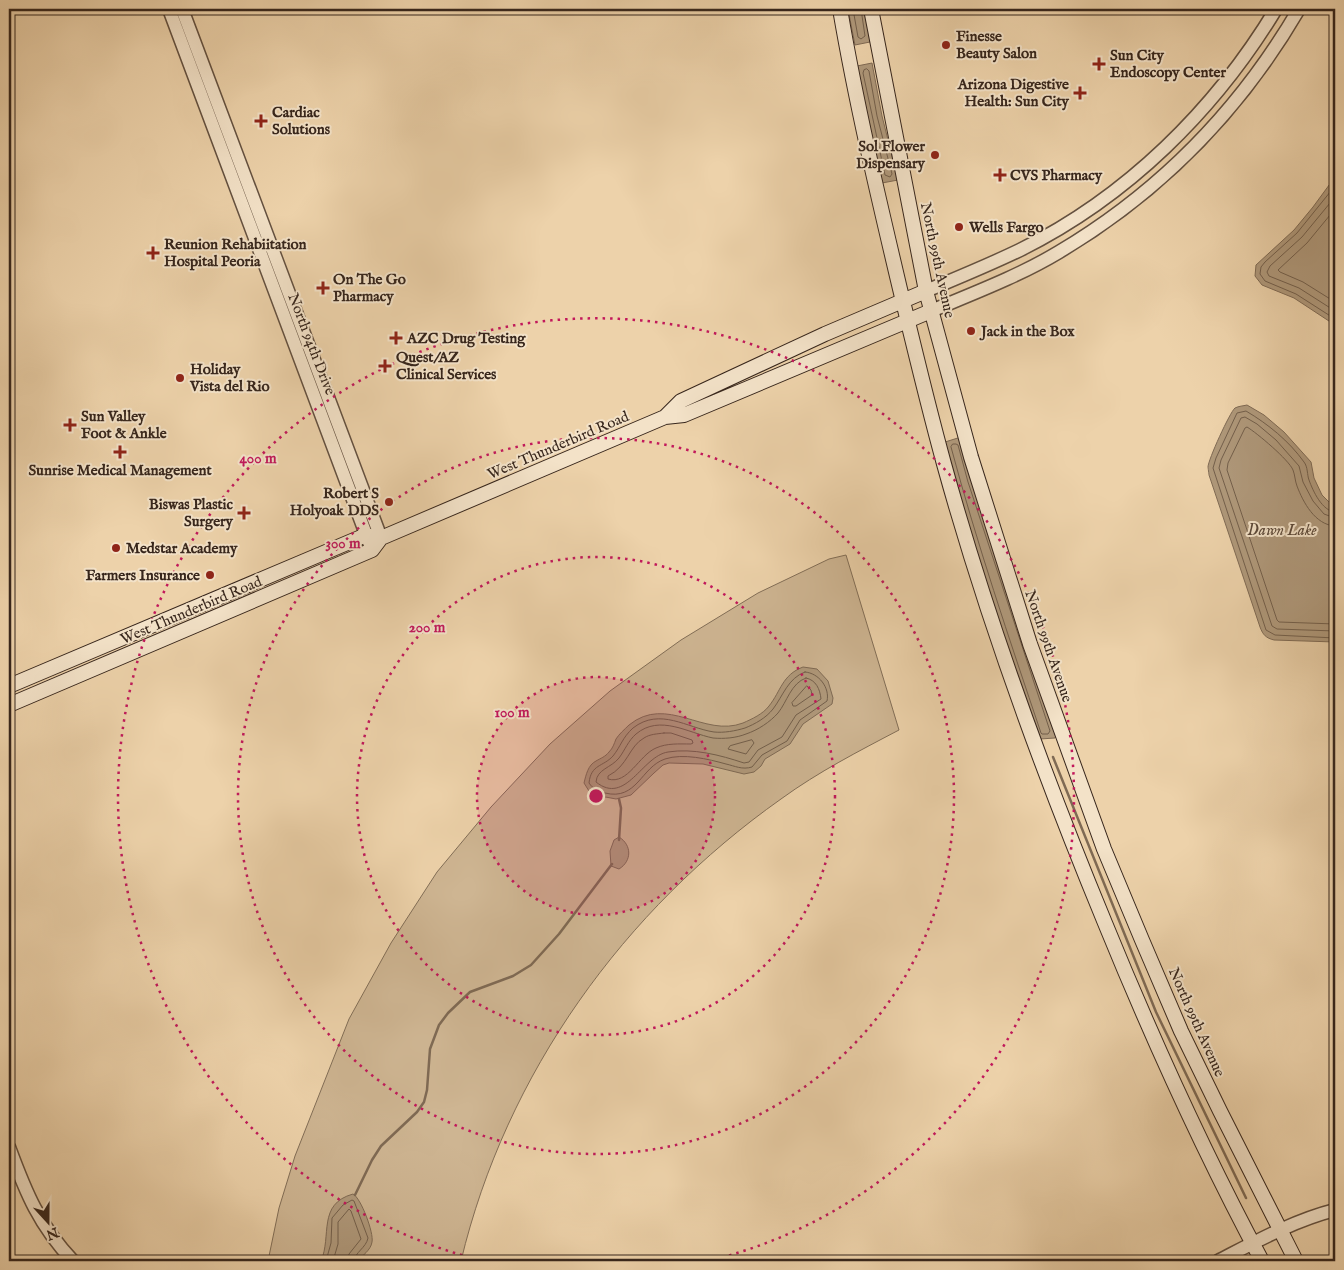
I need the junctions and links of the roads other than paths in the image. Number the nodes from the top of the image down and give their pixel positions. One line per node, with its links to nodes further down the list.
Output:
1 (169, 9): 7 (street, North 94th Drive)
2 (182, 9): 7 (street, North 94th Drive)
3 (840, 9): 8 (main road, North 99th Avenue)
4 (871, 9): 8 (main road, North 99th Avenue)
5 (1276, 9): 8 (street)
6 (1299, 9): 9 (street)
7 (184, 33): 11 (street, North 94th Drive)
8 (915, 296): 9 (main road, North 99th Avenue); 9 (main road, North 99th Avenue); 10 (main road, West Thunderbird Road)
9 (920, 316): 10 (main road, West Thunderbird Road); 21 (main road, North 99th Avenue); 22 (main road, North 99th Avenue)
10 (665, 417): 13 (main road, West Thunderbird Road)
11 (353, 481): 12 (street, North 94th Drive); 13 (street, North 94th Drive)
12 (366, 535): 13 (main road); 14 (street, North 94th Drive); 15 (main road, West Thunderbird Road)
13 (381, 538): 14 (main road, West Thunderbird Road)
14 (372, 550): 16 (main road, West Thunderbird Road)
15 (286, 570): 16 (main road); 17 (main road, West Thunderbird Road)
16 (238, 608): 18 (main road, West Thunderbird Road)
17 (9, 686)
18 (9, 705)
19 (9, 1147): 23 (street)
20 (1335, 1210): 21 (street)
21 (1280, 1231): 22 (street); 26 (main road, North 99th Avenue)
22 (1253, 1244): 24 (street); 25 (main road, North 99th Avenue)
23 (73, 1261)
24 (1218, 1261)
25 (1262, 1261)
26 (1296, 1261)

